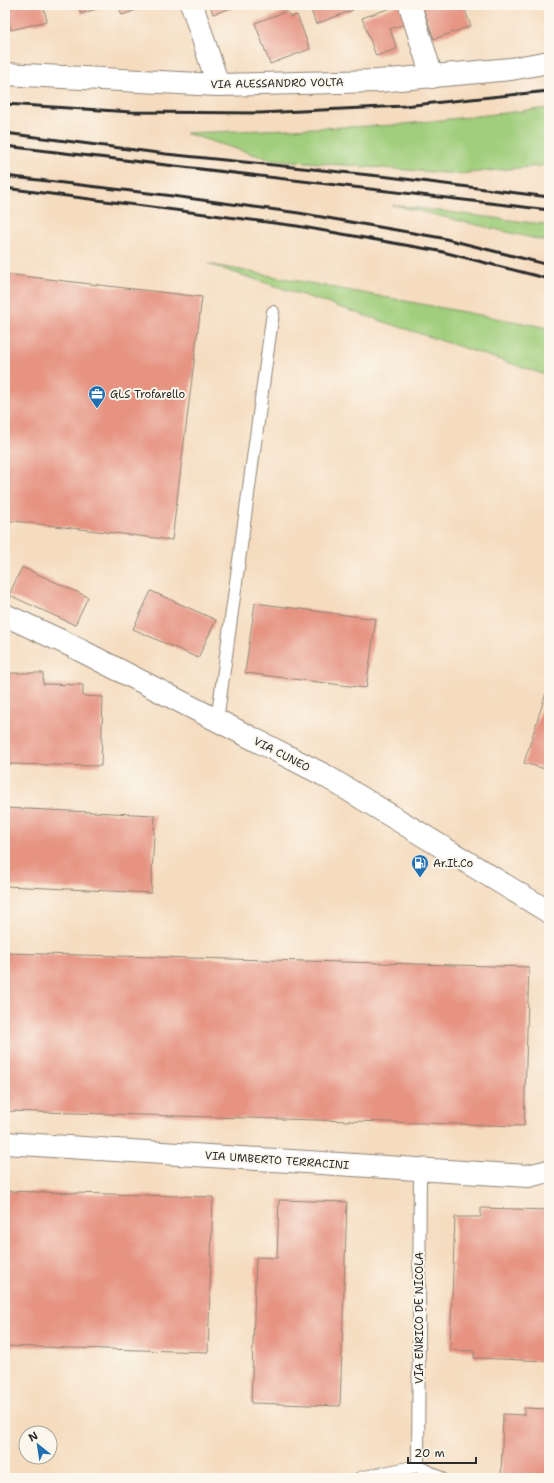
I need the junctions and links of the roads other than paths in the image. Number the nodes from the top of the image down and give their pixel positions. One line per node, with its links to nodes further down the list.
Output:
1 (192, 5): 6 (street)
2 (410, 5): 5 (street)
3 (549, 62): 5 (street, VIA ALESSANDRO VOLTA)
4 (5, 74): 6 (street, VIA ALESSANDRO VOLTA)
5 (432, 77): 6 (street, VIA ALESSANDRO VOLTA)
6 (218, 85)
7 (273, 312): 9 (lane)
8 (5, 615): 9 (street, VIA CUNEO)
9 (217, 721): 10 (street, VIA CUNEO)
10 (549, 912)
11 (5, 1143): 12 (street, VIA UMBERTO TERRACINI)
12 (420, 1169): 13 (street, VIA UMBERTO TERRACINI); 14 (lane, VIA ENRICO DE NICOLA)
13 (549, 1172)
14 (418, 1466): 15 (lane); 16 (lane)
15 (360, 1478)
16 (441, 1478)

